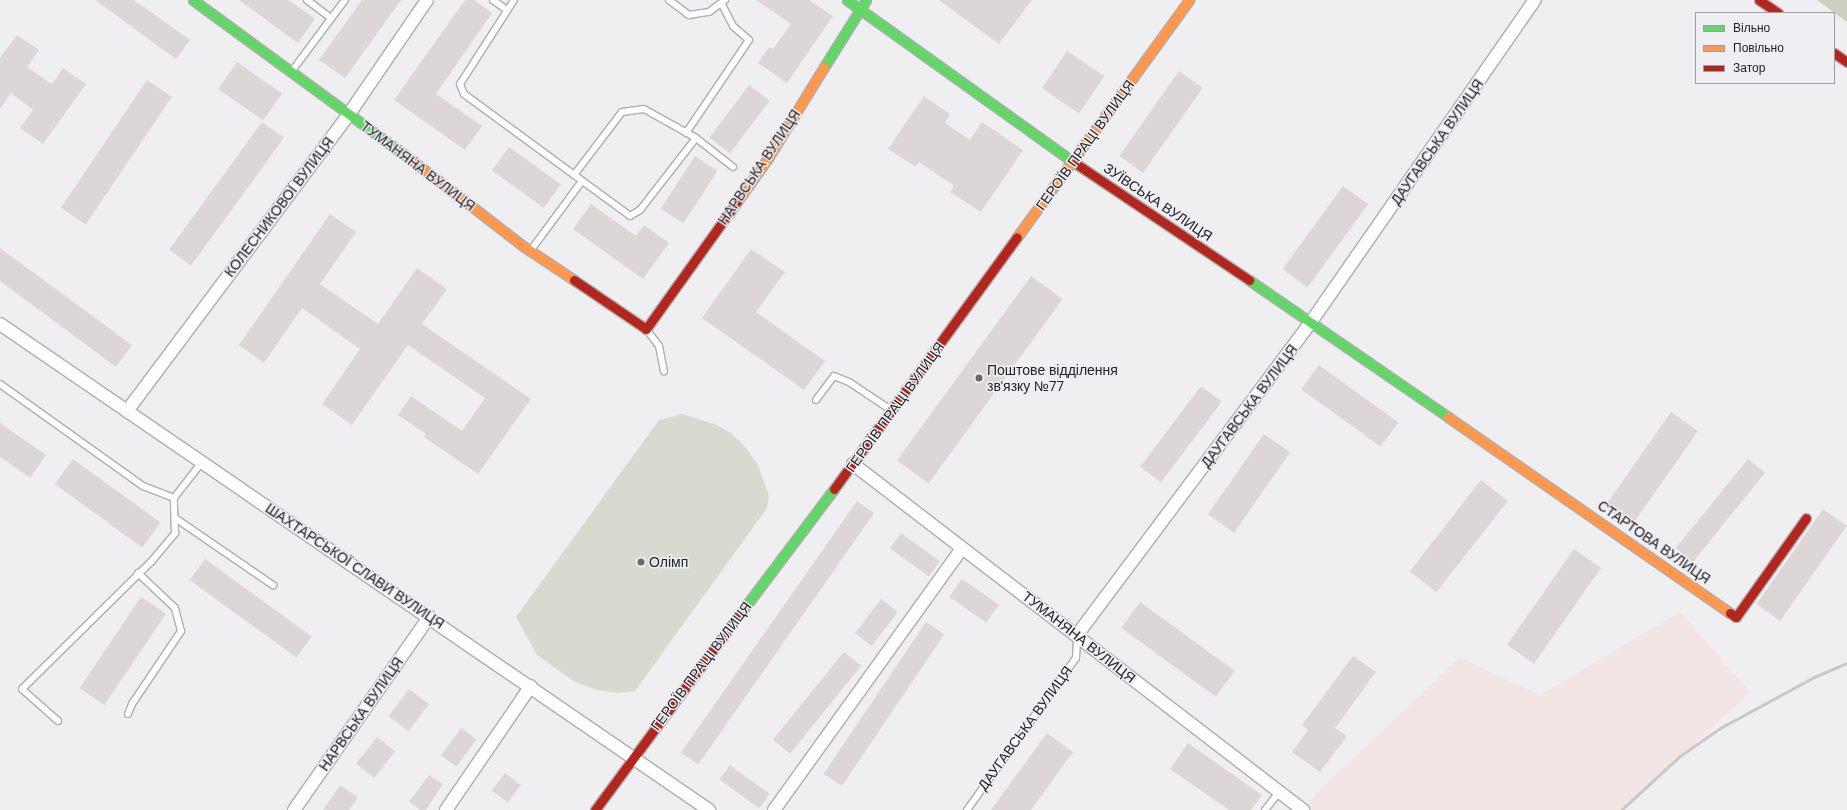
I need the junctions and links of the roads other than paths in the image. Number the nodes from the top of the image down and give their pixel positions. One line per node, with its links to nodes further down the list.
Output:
1 (193, 0): 20 (street, ТУМАНЯНА ВУЛИЦЯ)
2 (307, 0): 17 (lane)
3 (345, 0): 17 (lane)
4 (427, 0): 21 (street, КОЛЕСНИКОВОЇ ВУЛИЦЯ)
5 (493, 0): 15 (lane)
6 (514, 0): 15 (lane)
7 (669, 0): 13 (lane)
8 (847, 0): 14 (street, ЗУЇВСЬКА ВУЛИЦЯ)
9 (866, 0): 14 (street, НАРВСЬКА ВУЛИЦЯ)
10 (1189, 0): 24 (street, ГЕРОЇВ ПРАЦІ ВУЛИЦЯ)
11 (1535, 0): 29 (street, ДАУГАВСЬКА ВУЛИЦЯ)
12 (1759, 0): 16 (street)
13 (724, 2): 22 (lane)
14 (860, 9): 24 (street, ЗУЇВСЬКА ВУЛИЦЯ); 31 (street, НАРВСЬКА ВУЛИЦЯ)
15 (507, 10): 26 (lane)
16 (1777, 12)
17 (331, 18): 20 (lane)
18 (1835, 54): 19 (street)
19 (1847, 62)
20 (291, 73): 21 (street, ТУМАНЯНА ВУЛИЦЯ)
21 (348, 114): 28 (street, ТУМАНЯНА ВУЛИЦЯ); 36 (street, КОЛЕСНИКОВОЇ ВУЛИЦЯ)
22 (686, 133): 23 (lane); 26 (lane)
23 (696, 138): 25 (lane); 27 (lane)
24 (1072, 162): 29 (street, ЗУЇВСЬКА ВУЛИЦЯ); 35 (street, ГЕРОЇВ ПРАЦІ ВУЛИЦЯ)
25 (733, 168)
26 (574, 175): 27 (lane)
27 (582, 181): 28 (lane)
28 (530, 252): 31 (street, ТУМАНЯНА ВУЛИЦЯ)
29 (1311, 322): 37 (street, ЗУЇВСЬКА ВУЛИЦЯ); 47 (street, ДАУГАВСЬКА ВУЛИЦЯ)
30 (0, 324): 36 (street, ШАХТАРСЬКОЇ СЛАВИ ВУЛИЦЯ)
31 (646, 329): 32 (lane)
32 (664, 372)
33 (0, 384): 40 (lane)
34 (816, 400): 35 (lane)
35 (892, 410): 39 (street, ГЕРОЇВ ПРАЦІ ВУЛИЦЯ)
36 (127, 411): 38 (street, ШАХТАРСЬКОЇ СЛАВИ ВУЛИЦЯ)
37 (1456, 422): 42 (street, СТАРТОВА ВУЛИЦЯ)
38 (202, 462): 40 (lane); 46 (street, ШАХТАРСЬКОЇ СЛАВИ ВУЛИЦЯ)
39 (853, 464): 43 (street, ТУМАНЯНА ВУЛИЦЯ); 51 (street, ГЕРОЇВ ПРАЦІ ВУЛИЦЯ)
40 (174, 498): 41 (lane)
41 (175, 518): 44 (lane); 45 (lane)
42 (1806, 518)
43 (962, 548): 47 (street, ТУМАНЯНА ВУЛИЦЯ); 57 (street)
44 (138, 574): 49 (lane); 50 (lane)
45 (273, 585)
46 (430, 617): 48 (street, ШАХТАРСЬКОЇ СЛАВИ ВУЛИЦЯ); 53 (street, НАРВСЬКА ВУЛИЦЯ)
47 (1077, 635): 52 (street, ТУМАНЯНА ВУЛИЦЯ); 58 (lane, ДАУГАВСЬКА ВУЛИЦЯ)
48 (531, 686): 51 (street, ШАХТАРСЬКОЇ СЛАВИ ВУЛИЦЯ); 54 (street)
49 (128, 714)
50 (58, 720)
51 (633, 756): 55 (street, ГЕРОЇВ ПРАЦІ ВУЛИЦЯ); 56 (street, ШАХТАРСЬКОЇ СЛАВИ ВУЛИЦЯ)
52 (1279, 792): 59 (lane); 60 (street, ТУМАНЯНА ВУЛИЦЯ)
53 (294, 810)
54 (446, 810)
55 (596, 810)
56 (709, 810)
57 (774, 810)
58 (967, 810)
59 (1265, 810)
60 (1303, 810)

